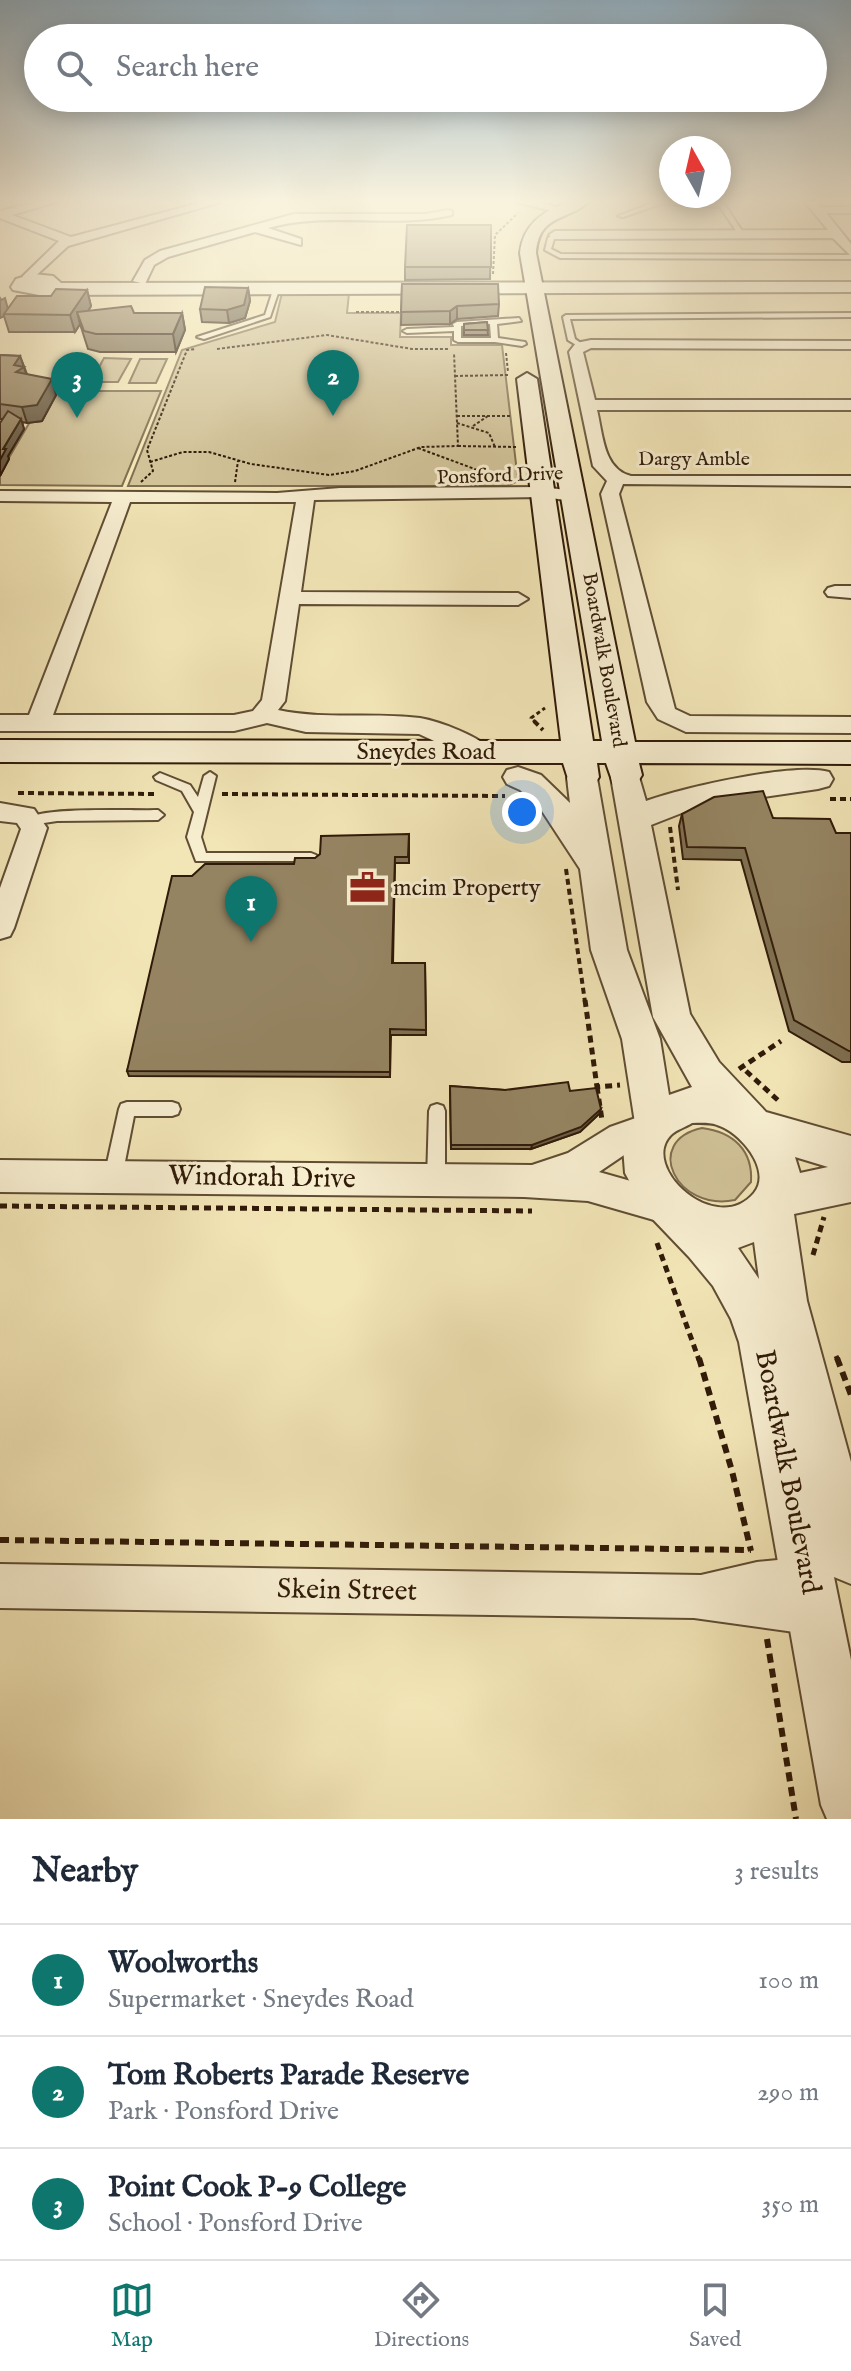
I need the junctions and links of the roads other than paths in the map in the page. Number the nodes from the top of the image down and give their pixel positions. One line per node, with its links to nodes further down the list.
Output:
1 (274, 287): 2 (street)
2 (277, 287): 10 (lane)
3 (516, 287): 6 (main road, Boardwalk Boulevard)
4 (518, 287): 23 (main road, Boardwalk Boulevard)
5 (851, 315): 14 (lane)
6 (519, 320): 7 (lane); 12 (main road, Boardwalk Boulevard)
7 (493, 323): 8 (lane); 11 (lane)
8 (455, 329): 9 (lane); 11 (lane)
9 (407, 331)
10 (201, 337)
11 (495, 340): 12 (lane)
12 (522, 344): 22 (main road, Boardwalk Boulevard)
13 (851, 345): 14 (street)
14 (581, 346): 15 (street, Dargy Amble)
15 (588, 405): 16 (street); 17 (street, Dargy Amble)
16 (851, 405)
17 (616, 479): 18 (street, Dargy Amble); 31 (street)
18 (851, 481)
19 (130, 492): 20 (street, Ponsford Drive); 21 (street, Ponsford Drive); 30 (street)
20 (0, 496)
21 (311, 496): 22 (street, Ponsford Drive); 24 (street)
22 (543, 496): 23 (street, Ponsford Drive); 27 (main road, Boardwalk Boulevard)
23 (574, 496): 26 (main road, Boardwalk Boulevard)
24 (289, 598): 25 (street); 28 (street)
25 (518, 599)
26 (605, 666): 35 (main road); 38 (main road, Boardwalk Boulevard)
27 (573, 712): 32 (main road); 37 (main road, Boardwalk Boulevard)
28 (264, 715): 30 (street); 32 (street)
29 (0, 723): 30 (street)
30 (38, 723)
31 (851, 725)
32 (471, 747): 34 (main road, Sneydes Road); 37 (main road, Sneydes Road)
33 (0, 751): 34 (main road, Sneydes Road)
34 (109, 752): 41 (main road)
35 (685, 753): 36 (main road, Sneydes Road); 38 (main road, Sneydes Road)
36 (851, 753)
37 (580, 765): 38 (main road, Sneydes Road); 40 (main road, Sneydes Road); 47 (street, Boardwalk Boulevard)
38 (623, 765): 39 (main road, Sneydes Road); 45 (street, Boardwalk Boulevard)
39 (830, 786): 45 (street)
40 (517, 787): 41 (main road, Sneydes Road); 47 (street)
41 (203, 788): 42 (main road, Sneydes Road); 46 (lane)
42 (5, 794): 44 (street)
43 (158, 815): 44 (lane)
44 (31, 820): 48 (street)
45 (634, 820): 51 (street, Boardwalk Boulevard)
46 (311, 858)
47 (596, 871): 52 (street, Boardwalk Boulevard)
48 (0, 928)
49 (172, 1109): 55 (lane)
50 (437, 1111): 56 (lane)
51 (763, 1118): 52 (street); 53 (street); 58 (street)
52 (652, 1125): 57 (street, Windorah Drive); 59 (street)
53 (844, 1174): 58 (street)
54 (0, 1176): 55 (street, Windorah Drive)
55 (113, 1177): 56 (street, Windorah Drive)
56 (436, 1180): 57 (street, Windorah Drive)
57 (530, 1196): 59 (street, Windorah Drive)
58 (773, 1202): 59 (street); 60 (street, Boardwalk Boulevard)
59 (665, 1218): 60 (street, Boardwalk Boulevard)
60 (825, 1583): 61 (street, Skein Street); 62 (street, Boardwalk Boulevard)
61 (0, 1586)
62 (851, 1805)

